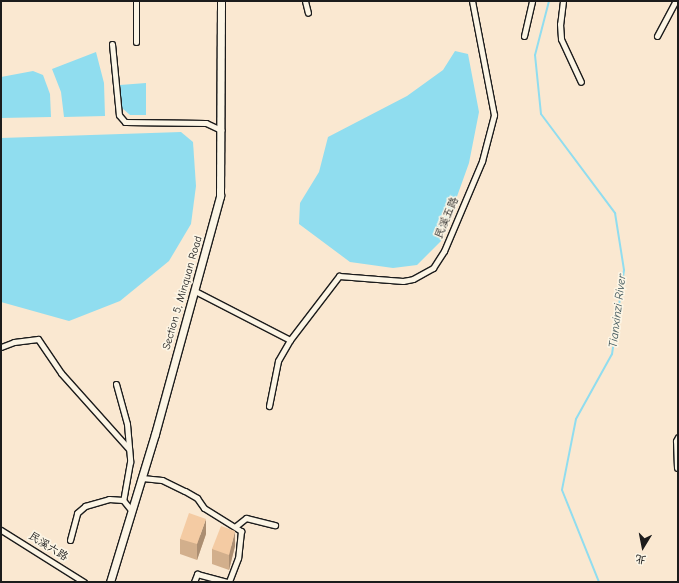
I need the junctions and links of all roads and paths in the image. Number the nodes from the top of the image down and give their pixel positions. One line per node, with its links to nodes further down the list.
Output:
1 (136, 1): 11 (street)
2 (221, 1): 14 (street, Section 5, Minquan Road)
3 (305, 1): 8 (street)
4 (472, 1): 16 (street, 民溪五路)
5 (532, 1): 9 (street)
6 (563, 1): 13 (street)
7 (676, 1): 10 (street)
8 (308, 13)
9 (524, 36)
10 (658, 36)
11 (136, 42)
12 (112, 44): 14 (street)
13 (581, 82)
14 (221, 130): 15 (street, Section 5, Minquan Road)
15 (195, 291): 16 (street); 23 (street, Section 5, Minquan Road)
16 (290, 340): 19 (street, 民溪五路)
17 (1, 347): 21 (street)
18 (116, 384): 21 (street)
19 (269, 406)
20 (678, 437): 22 (street)
21 (129, 449): 24 (street)
22 (677, 468)
23 (142, 478): 25 (street, Section 5, Minquan Road); 27 (street)
24 (123, 500): 25 (street); 29 (street)
25 (132, 511): 31 (street, Section 5, Minquan Road)
26 (275, 525): 27 (street)
27 (236, 526): 34 (street)
28 (1, 530): 30 (street, 民溪六路)
29 (70, 540)
30 (84, 582)
31 (110, 582)
32 (194, 582): 33 (street)
33 (226, 582)
34 (229, 582)

